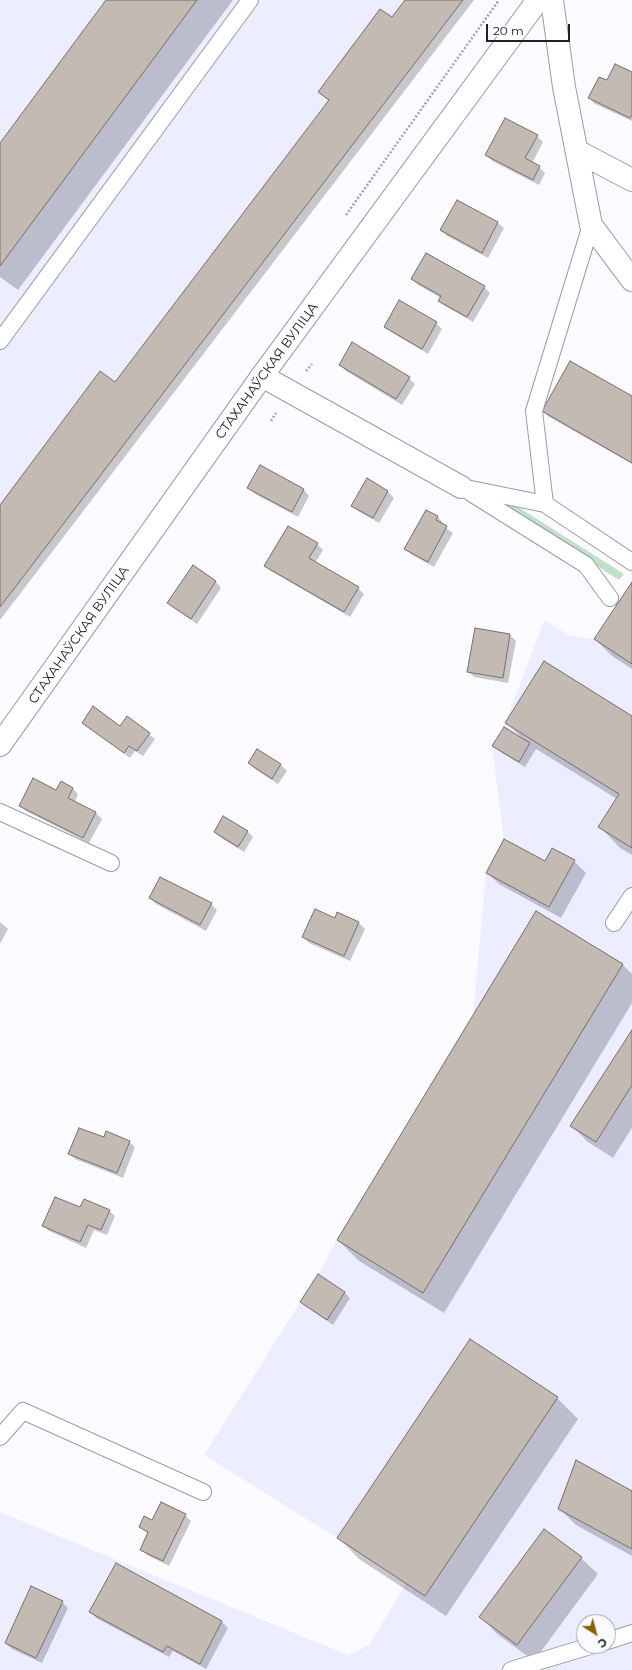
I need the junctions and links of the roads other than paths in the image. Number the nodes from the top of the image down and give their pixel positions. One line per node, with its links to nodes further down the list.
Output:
1 (250, 0): 8 (lane)
2 (538, 0): 9 (street, СТАХАНАЎСКАЯ ВУЛІЦА)
3 (552, 0): 4 (street)
4 (576, 151): 5 (street); 6 (street)
5 (632, 180)
6 (591, 225): 7 (street); 11 (lane)
7 (632, 280)
8 (0, 341)
9 (262, 376): 10 (street); 14 (street, СТАХАНАЎСКАЯ ВУЛІЦА)
10 (461, 487): 11 (lane); 13 (lane)
11 (545, 504): 12 (lane)
12 (632, 562)
13 (610, 598)
14 (0, 745)
15 (0, 812): 16 (lane)
16 (111, 863)
17 (632, 896): 18 (lane)
18 (614, 923)
19 (0, 1437): 20 (lane)
20 (203, 1492)
21 (632, 1634): 22 (lane)
22 (616, 1639)
23 (576, 1650): 24 (lane)
24 (511, 1670)

